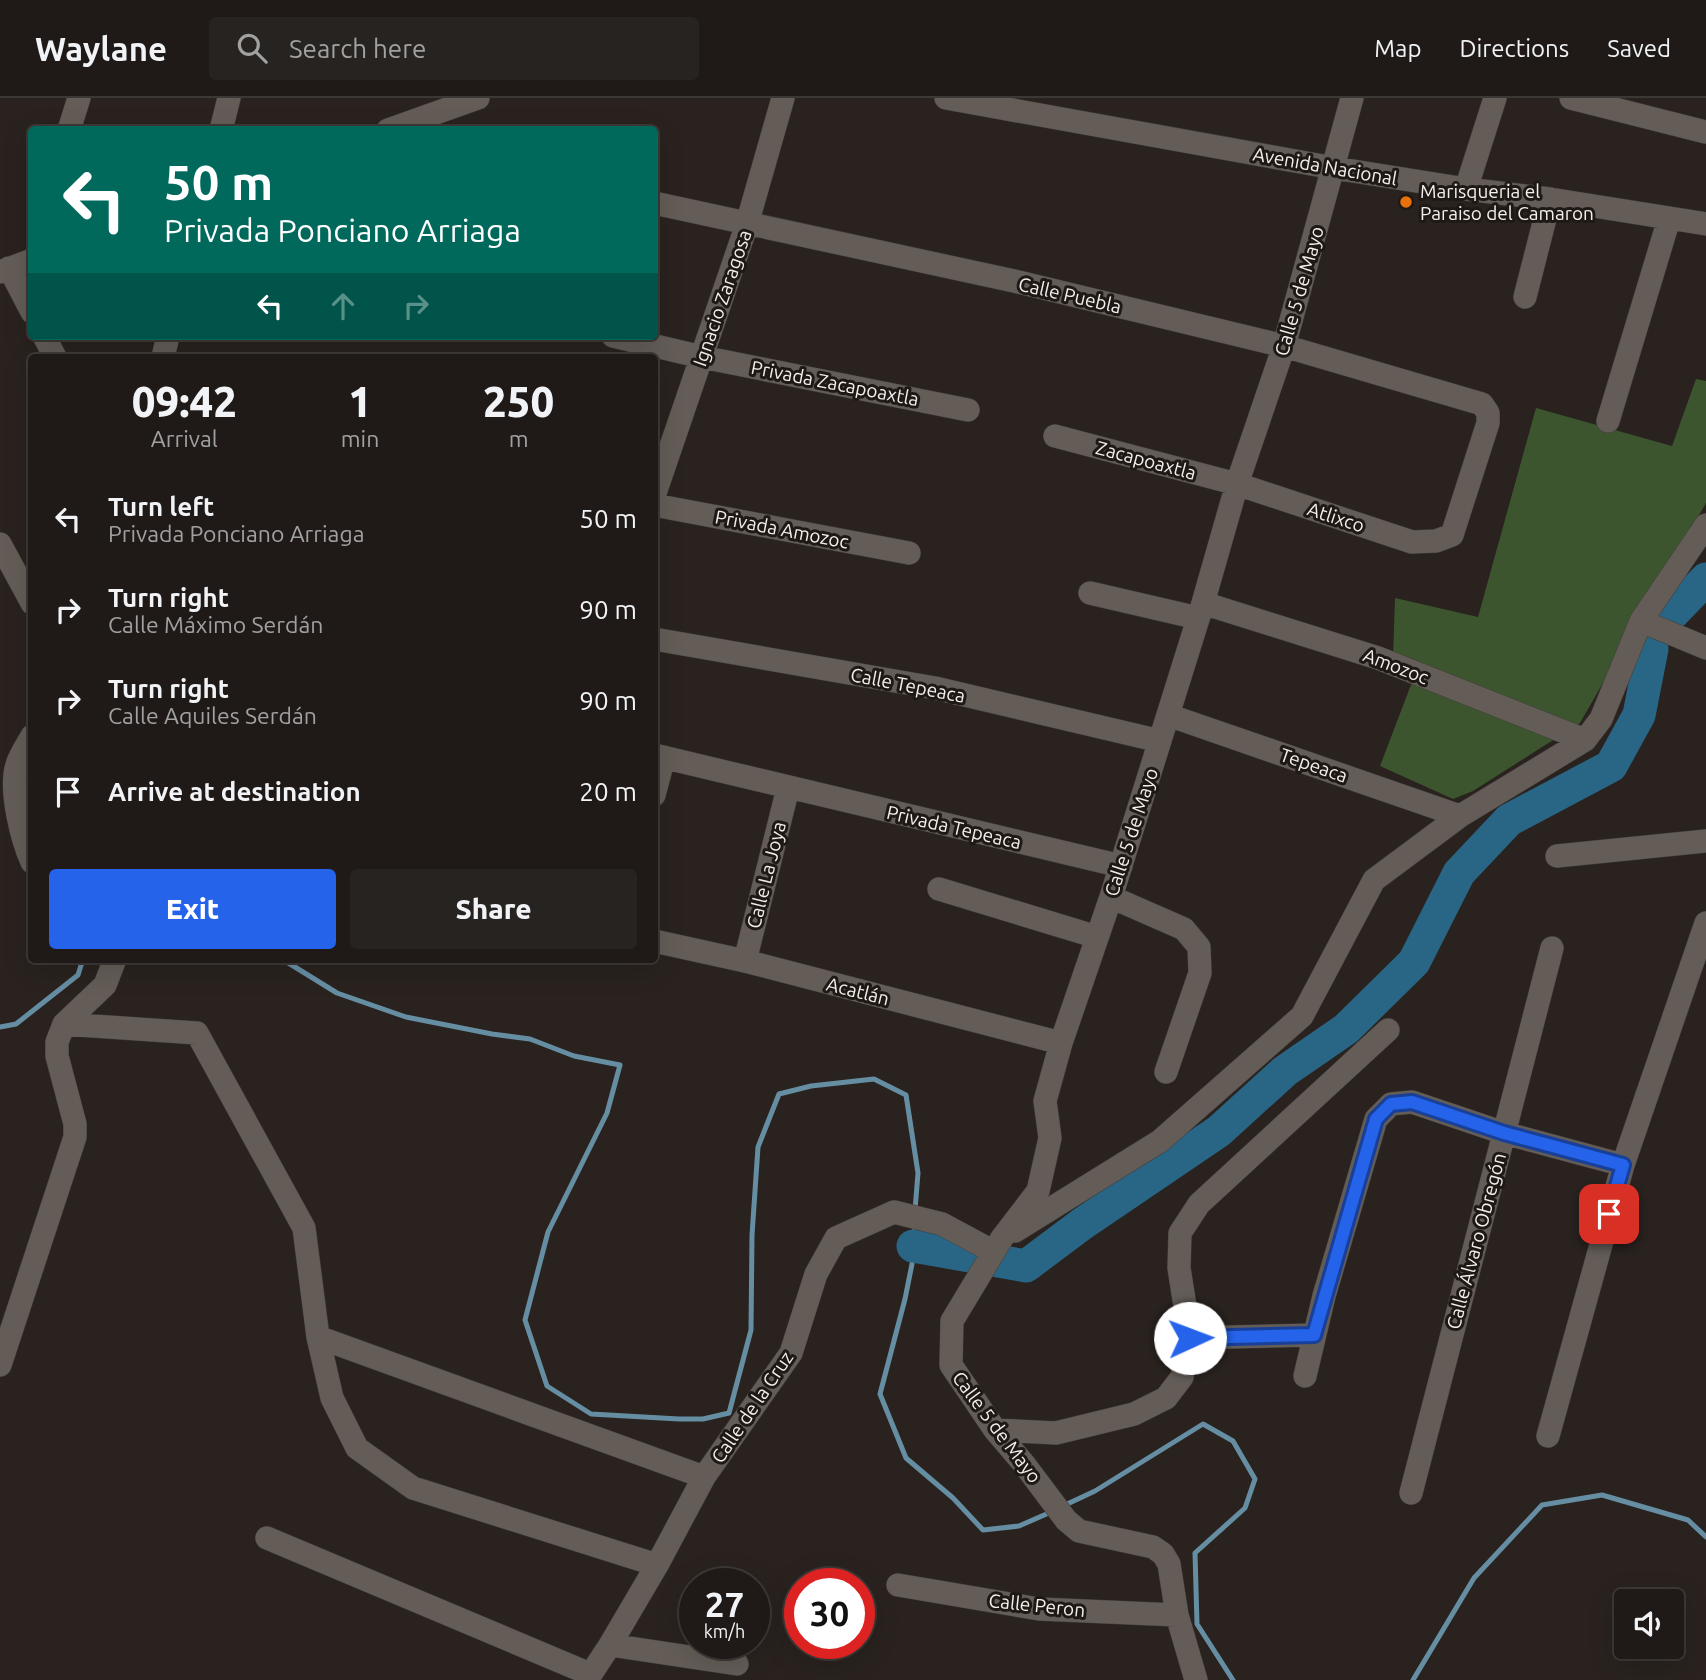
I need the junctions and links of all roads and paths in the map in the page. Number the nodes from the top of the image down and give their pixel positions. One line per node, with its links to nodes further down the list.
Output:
1 (79, 98): 9 (street)
2 (229, 98): 10 (street)
3 (478, 98): 11 (street)
4 (783, 98): 18 (street, Ignacio Zaragosa)
5 (946, 98): 13 (street, Avenida Nacional)
6 (1352, 98): 13 (street, Calle 5 de Mayo)
7 (1494, 98): 14 (street)
8 (1571, 98): 12 (street)
9 (70, 126)
10 (221, 126)
11 (399, 126)
12 (1706, 132)
13 (1334, 168): 14 (street, Avenida Nacional); 24 (street, Calle 5 de Mayo)
14 (1466, 189): 15 (street, Avenida Nacional)
15 (1550, 199): 17 (street, Avenida Nacional); 22 (street)
16 (658, 204): 18 (street, Calle Puebla)
17 (1669, 219): 19 (street, Avenida Nacional); 27 (street)
18 (747, 224): 24 (street, Calle Puebla); 25 (street, Ignacio Zaragosa)
19 (1706, 225)
20 (21, 263): 21 (street)
21 (28, 294)
22 (1525, 297)
23 (630, 340): 25 (street, Privada Zacapoaxtla)
24 (1284, 346): 30 (street, Calle 5 de Mayo); 33 (street, Calle Puebla)
25 (702, 357): 26 (street, Privada Zacapoaxtla); 29 (street, Ignacio Zaragosa)
26 (968, 410)
27 (1608, 421)
28 (1055, 436): 30 (street, Zacapoaxtla)
29 (658, 484)
30 (1237, 484): 33 (street, Atlixco); 38 (street, Calle 5 de Mayo)
31 (658, 506): 35 (street, Privada Amozoc)
32 (1706, 526): 39 (street)
33 (1436, 541)
34 (0, 544): 37 (street)
35 (909, 553)
36 (1090, 593): 38 (street, Amozoc)
37 (28, 596)
38 (1201, 611): 42 (street, Calle 5 de Mayo); 43 (street, Amozoc)
39 (1641, 621): 41 (street); 43 (street)
40 (658, 640): 44 (street, Calle Tepeaca)
41 (1706, 648)
42 (1168, 715): 44 (street, Calle 5 de Mayo); 48 (street, Tepeaca)
43 (1585, 740): 48 (street)
44 (1160, 741): 52 (street, Calle 5 de Mayo)
45 (28, 744): 50 (street)
46 (659, 756): 47 (street)
47 (788, 788): 52 (street, Privada Tepeaca); 59 (street, Calle La Joya)
48 (1460, 816): 67 (street)
49 (1706, 841): 51 (street)
50 (28, 854)
51 (1556, 856)
52 (1121, 866): 54 (street, Calle 5 de Mayo)
53 (939, 889): 56 (street)
54 (1111, 897): 56 (street, Calle 5 de Mayo); 64 (street)
55 (1706, 923): 66 (street)
56 (1097, 937): 63 (street, Calle 5 de Mayo)
57 (658, 942): 59 (street, Acatlán)
58 (1552, 948): 65 (street, Calle Álvaro Obregón)
59 (745, 961): 63 (street, Acatlán)
60 (114, 963): 61 (street)
61 (64, 1024): 69 (street); 71 (street)
62 (1388, 1030): 70 (street)
63 (1061, 1043): 67 (street, Calle 5 de Mayo)
64 (1166, 1072)
65 (1504, 1133): 66 (street); 68 (street); 76 (street, Calle Álvaro Obregón)
66 (1623, 1165): 74 (street)
67 (994, 1253): 73 (street, Calle 5 de Mayo); 75 (street, Calle de la Cruz)
68 (1314, 1335): 70 (street); 72 (street)
69 (318, 1337): 75 (street); 78 (street)
70 (1190, 1338): 73 (street)
71 (0, 1365)
72 (1305, 1376)
73 (995, 1430): 80 (street, Calle 5 de Mayo)
74 (1548, 1436)
75 (704, 1477): 78 (street, Calle de la Cruz)
76 (1411, 1493)
77 (267, 1538): 83 (street)
78 (657, 1565): 81 (street, Calle de la Cruz)
79 (898, 1585): 80 (street, Calle Peron)
80 (1177, 1615): 84 (street)
81 (610, 1645): 82 (street); 83 (street, Calle de la Cruz)
82 (737, 1664)
83 (588, 1677)
84 (1196, 1680)

